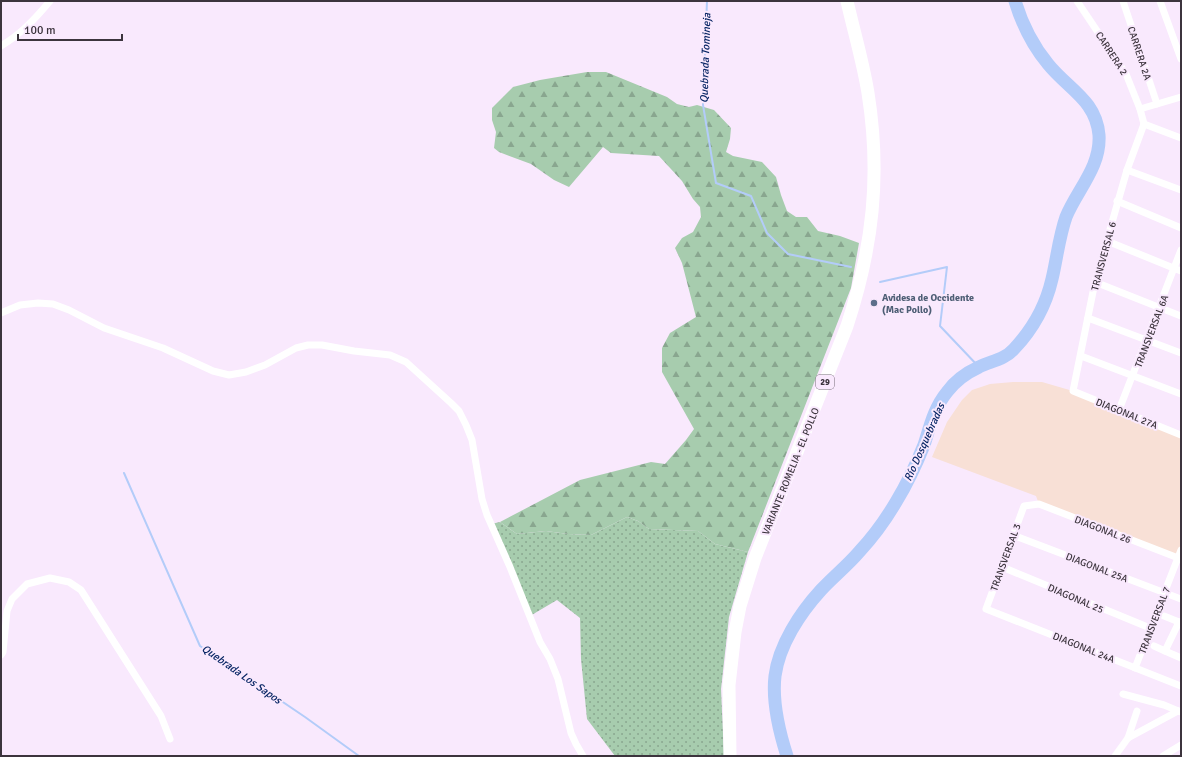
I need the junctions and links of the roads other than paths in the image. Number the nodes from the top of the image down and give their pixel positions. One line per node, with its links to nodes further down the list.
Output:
1 (50, 1): 6 (street)
2 (847, 1): 57 (highway, VARIANTE ROMELIA - EL POLLO / 29)
3 (1077, 1): 10 (street, CARRERA 2)
4 (1123, 1): 9 (street, CARRERA 2A)
5 (1160, 1): 7 (street)
6 (1, 46)
7 (1181, 59)
8 (1181, 97): 9 (street)
9 (1157, 104): 10 (street)
10 (1140, 109): 11 (street, CARRERA 2)
11 (1144, 124): 12 (street); 13 (street, TRANSVERSAL 6)
12 (1181, 138)
13 (1127, 170): 14 (street); 15 (street, TRANSVERSAL 6)
14 (1181, 190)
15 (1117, 202): 16 (street); 17 (street, TRANSVERSAL 6)
16 (1181, 228)
17 (1107, 240): 19 (street); 20 (street, TRANSVERSAL 6)
18 (1181, 250): 19 (street, TRANSVERSAL 6A)
19 (1178, 269): 21 (street, TRANSVERSAL 6A)
20 (1094, 282): 21 (street); 24 (street, TRANSVERSAL 6)
21 (1160, 308): 23 (street); 25 (street, TRANSVERSAL 6A)
22 (1, 313): 56 (street)
23 (1181, 316)
24 (1088, 318): 25 (street); 27 (street, TRANSVERSAL 6)
25 (1147, 340): 26 (street); 28 (street, TRANSVERSAL 6A)
26 (1181, 353)
27 (1081, 356): 28 (street); 29 (street, TRANSVERSAL 6)
28 (1133, 375): 30 (street); 31 (street, TRANSVERSAL 6A)
29 (1073, 391): 31 (street, DIAGONAL 27A)
30 (1181, 394)
31 (1119, 410): 32 (street, DIAGONAL 27A)
32 (1181, 435)
33 (1024, 506): 34 (street, TRANSVERSAL 3); 36 (street, DIAGONAL 26)
34 (1013, 535): 37 (street, TRANSVERSAL 3); 38 (street, DIAGONAL 25A)
35 (1181, 550): 36 (street, TRANSVERSAL 7)
36 (1179, 559): 38 (street, TRANSVERSAL 7)
37 (1002, 567): 40 (street, TRANSVERSAL 3); 43 (street, DIAGONAL 25)
38 (1165, 592): 39 (street, DIAGONAL 25A); 43 (street, TRANSVERSAL 7)
39 (1181, 599)
40 (986, 608): 48 (street, DIAGONAL 24A)
41 (1164, 616): 42 (street)
42 (1180, 622): 45 (street)
43 (1150, 628): 48 (street, TRANSVERSAL 7)
44 (1154, 646): 45 (street)
45 (1165, 651): 47 (street)
46 (1, 655): 54 (street)
47 (1181, 658)
48 (1135, 668): 49 (street, DIAGONAL 24A)
49 (1181, 686)
50 (1123, 694): 52 (street)
51 (1137, 711): 53 (street)
52 (1179, 712): 53 (street)
53 (1128, 738): 58 (street)
54 (170, 739)
55 (1181, 745): 59 (street)
56 (583, 756)
57 (730, 756)
58 (1115, 756)
59 (1163, 756)

